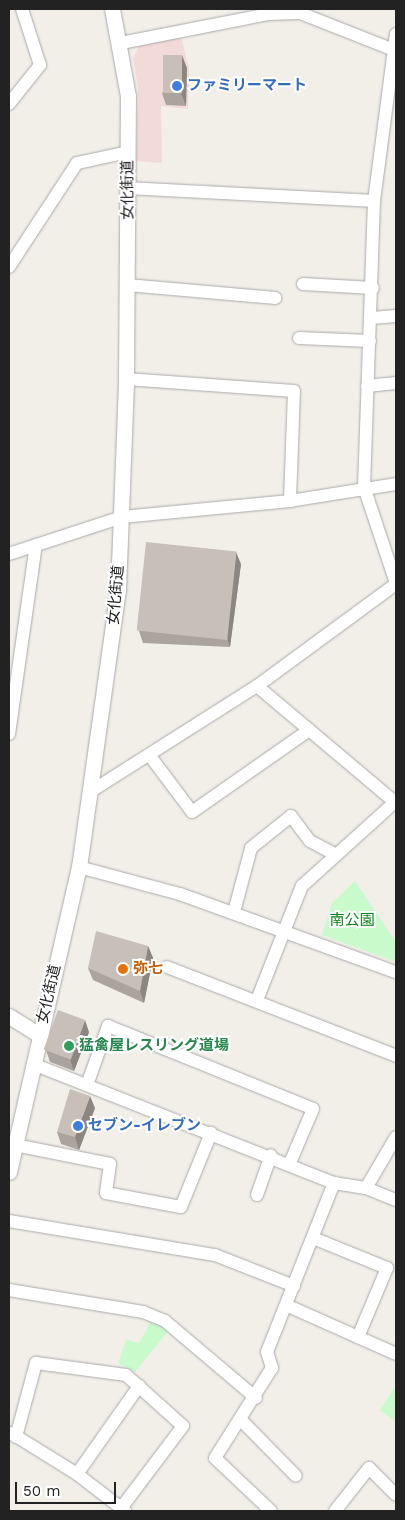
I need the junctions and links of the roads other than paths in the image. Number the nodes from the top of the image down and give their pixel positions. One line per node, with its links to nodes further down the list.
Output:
1 (22, 9): 6 (street)
2 (112, 9): 4 (street, 女化街道)
3 (396, 34): 5 (street)
4 (121, 43): 5 (street); 7 (street, 女化街道)
5 (394, 50): 9 (street)
6 (9, 104)
7 (128, 152): 8 (street, 女化街道); 10 (street)
8 (128, 188): 9 (street); 12 (street, 女化街道)
9 (374, 201): 13 (street)
10 (9, 267)
11 (303, 284): 13 (street)
12 (127, 285): 14 (street); 19 (street, 女化街道)
13 (373, 288): 16 (street)
14 (275, 298)
15 (396, 316): 16 (street)
16 (372, 318): 18 (street)
17 (298, 338): 18 (street)
18 (370, 341): 21 (street)
19 (126, 379): 24 (street); 25 (street, 女化街道)
20 (396, 383): 21 (street)
21 (366, 386): 23 (street)
22 (396, 484): 23 (street)
23 (364, 486): 24 (street); 28 (street)
24 (290, 501): 25 (street)
25 (122, 517): 26 (street); 33 (street, 女化街道)
26 (36, 545): 27 (street); 31 (street)
27 (9, 554)
28 (396, 584): 29 (street)
29 (257, 686): 30 (street); 32 (street)
30 (309, 730): 32 (street); 34 (street)
31 (9, 734)
32 (150, 756): 33 (street)
33 (93, 790): 36 (street, 女化街道)
34 (396, 802): 35 (street)
35 (336, 855): 37 (street); 38 (street)
36 (79, 867): 37 (street); 43 (street, 女化街道)
37 (234, 912): 38 (street)
38 (283, 931): 40 (street); 41 (street)
39 (167, 967): 41 (street)
40 (396, 972)
41 (257, 1000): 44 (street)
42 (9, 1016): 43 (street)
43 (40, 1035): 45 (street, 女化街道)
44 (396, 1056)
45 (33, 1064): 46 (street); 49 (street, 女化街道)
46 (87, 1085): 47 (street); 51 (street)
47 (211, 1133): 49 (street); 50 (street)
48 (396, 1137): 54 (street)
49 (15, 1145): 52 (street, 女化街道)
50 (271, 1155): 51 (street); 55 (street)
51 (290, 1163): 53 (street)
52 (9, 1172)
53 (334, 1183): 54 (street); 58 (street)
54 (366, 1188): 56 (street)
55 (257, 1195)
56 (396, 1200)
57 (9, 1221): 59 (street)
58 (313, 1238): 59 (street); 62 (street)
59 (294, 1286): 61 (street)
60 (9, 1290): 65 (street)
61 (286, 1305): 62 (street); 65 (street)
62 (358, 1337): 63 (street)
63 (396, 1354)
64 (139, 1386): 67 (street); 68 (street); 71 (street)
65 (256, 1398): 66 (street)
66 (241, 1420): 69 (street); 72 (street)
67 (12, 1434): 68 (street)
68 (77, 1474): 71 (street)
69 (296, 1476)
70 (396, 1494): 73 (street)
71 (123, 1509)
72 (271, 1511)
73 (335, 1511)

